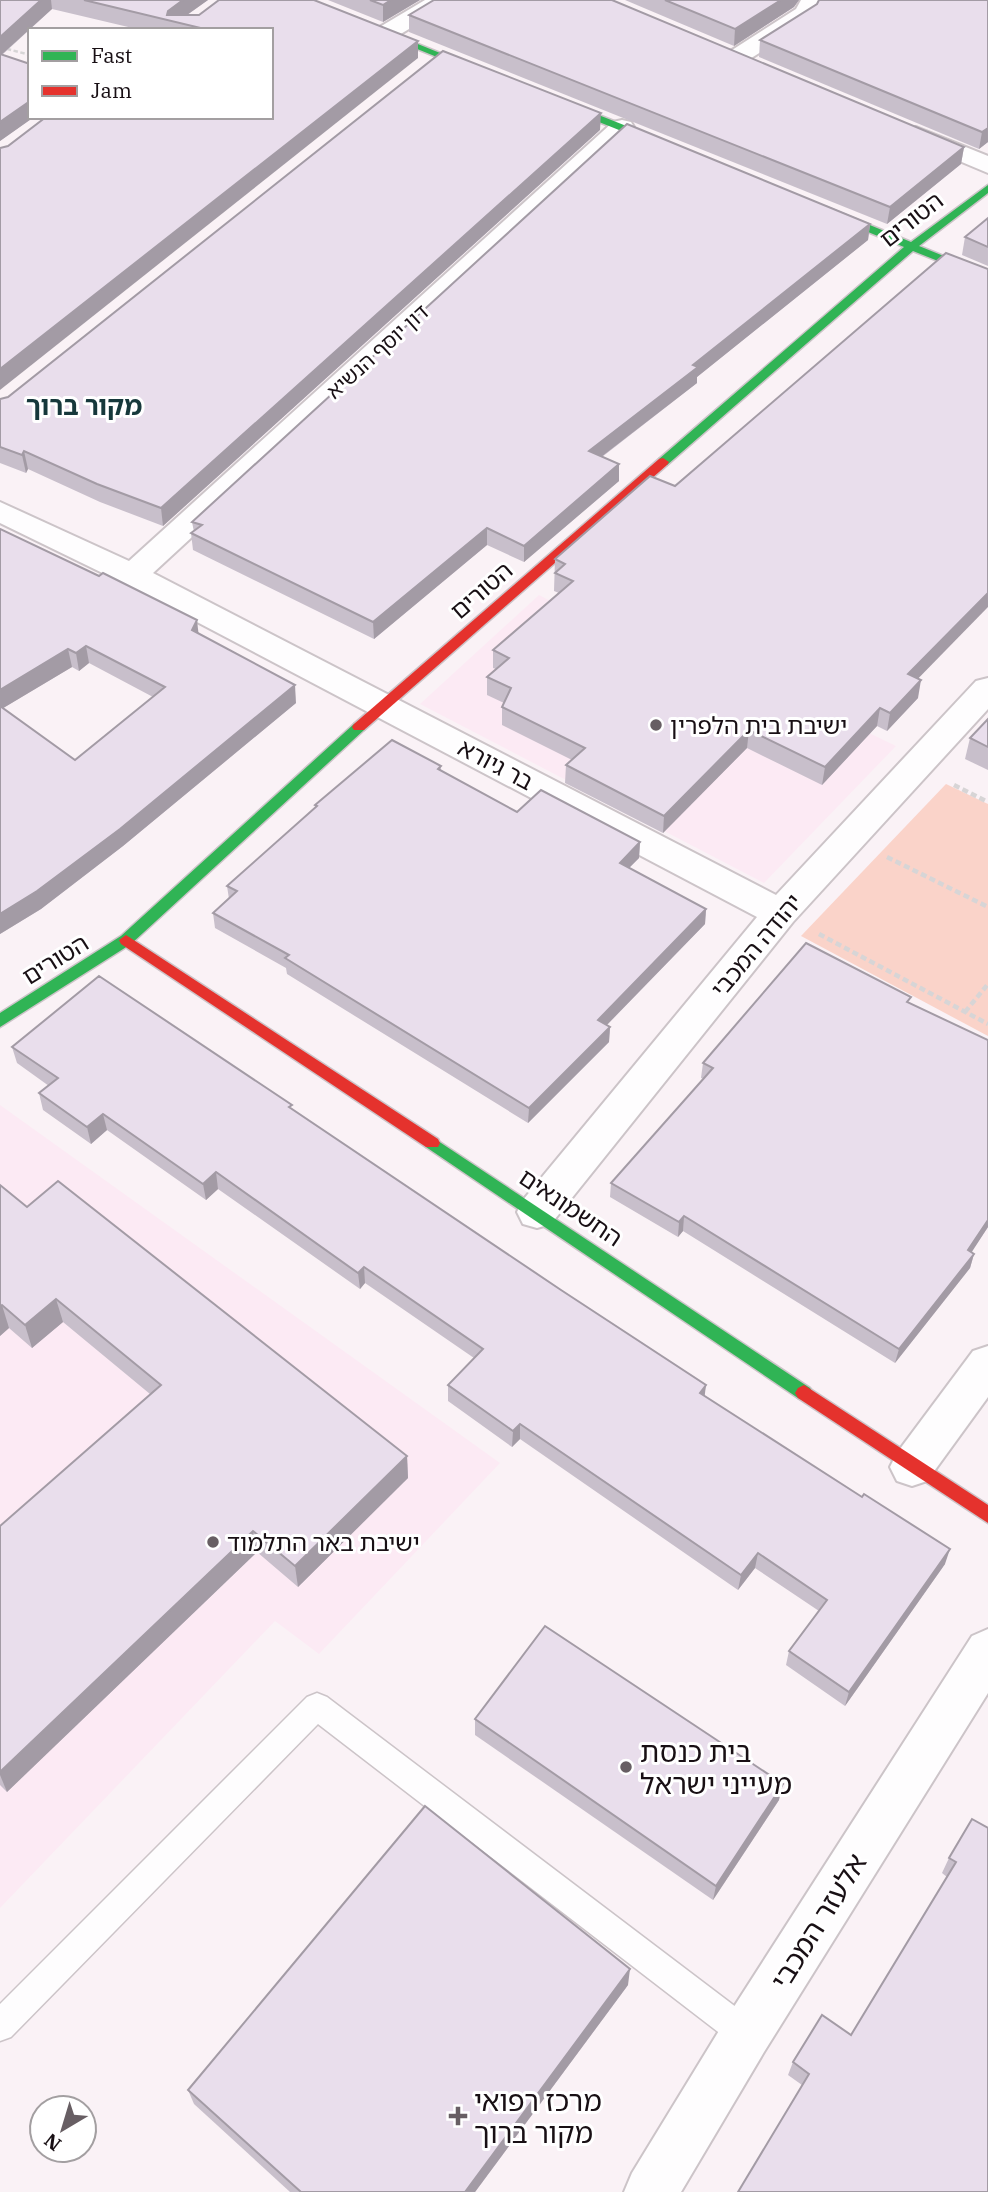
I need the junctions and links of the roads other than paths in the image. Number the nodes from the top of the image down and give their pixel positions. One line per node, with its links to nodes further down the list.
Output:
1 (301, 0): 4 (street)
2 (441, 0): 4 (street)
3 (813, 0): 7 (street)
4 (386, 33): 6 (street)
5 (712, 47): 7 (street)
6 (440, 55): 9 (street); 10 (street)
7 (737, 57): 8 (street)
8 (762, 68)
9 (418, 72)
10 (505, 81)
11 (544, 96): 12 (street)
12 (622, 127): 14 (street); 21 (street, דון יוסף הנשיא)
13 (900, 128): 15 (street)
14 (685, 153)
15 (988, 165)
16 (988, 188): 18 (street, הטורים)
17 (811, 204): 18 (street)
18 (912, 246): 19 (street); 23 (street, הטורים)
19 (988, 278)
20 (0, 510): 21 (street, בר גיורא)
21 (132, 575): 23 (street, בר גיורא)
22 (988, 689): 24 (street, יהודה המכבי)
23 (383, 705): 24 (street, בר גיורא); 25 (street, הטורים)
24 (780, 913): 27 (street, יהודה המכבי)
25 (127, 940): 26 (street, הטורים); 27 (street, החשמונאים)
26 (2, 1016)
27 (537, 1212): 29 (street, החשמונאים)
28 (988, 1364): 29 (street)
29 (912, 1467): 30 (street, החשמונאים)
30 (988, 1515)
31 (988, 1651): 33 (street, אלעזר המכבי)
32 (0, 2026): 33 (lane)
33 (746, 2034): 34 (street, אלעזר המכבי)
34 (651, 2192)

